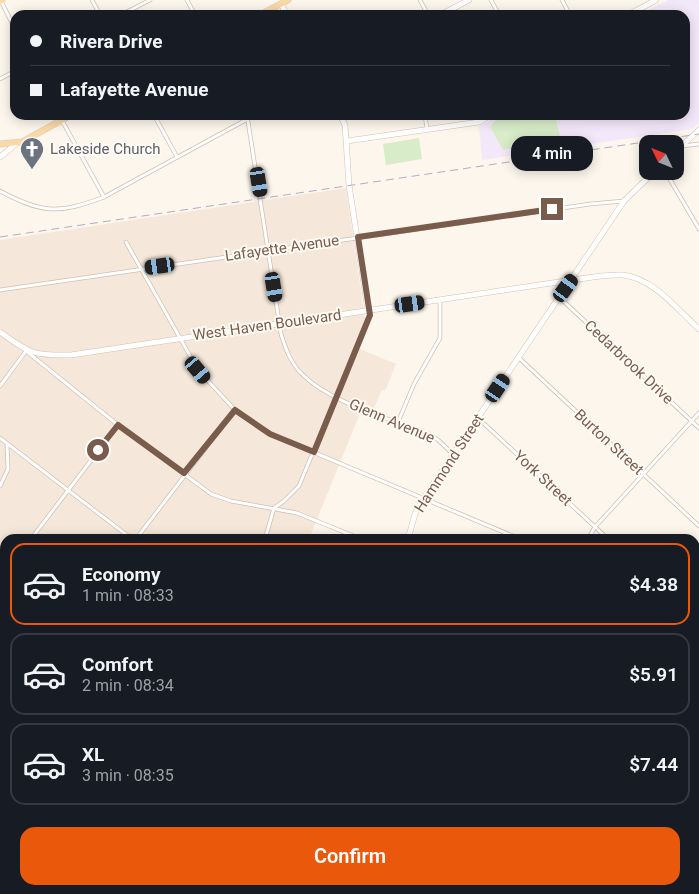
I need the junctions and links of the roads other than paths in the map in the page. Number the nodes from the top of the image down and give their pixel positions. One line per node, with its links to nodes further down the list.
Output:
1 (150, 0): 7 (street)
2 (288, 0): 6 (main road)
3 (469, 0): 9 (street)
4 (656, 0): 10 (street)
5 (1, 1): 11 (street)
6 (280, 2): 8 (main road)
7 (131, 10)
8 (268, 10)
9 (450, 10)
10 (637, 10)
11 (10, 19)
12 (57, 120): 23 (main road)
13 (62, 120): 33 (street)
14 (157, 120): 29 (street)
15 (243, 120): 29 (street)
16 (248, 120): 38 (street, Glenn Avenue)
17 (342, 120): 22 (street)
18 (425, 120): 20 (street)
19 (482, 120): 20 (street)
20 (426, 129): 22 (street)
21 (699, 130): 24 (street)
22 (347, 141): 36 (street)
23 (17, 143): 25 (main road); 28 (street)
24 (684, 143)
25 (0, 144)
26 (699, 144): 27 (street)
27 (684, 146)
28 (0, 157)
29 (176, 157): 33 (street)
30 (646, 180): 34 (street, Hammond Street)
31 (670, 180): 35 (street)
32 (0, 191): 33 (street)
33 (104, 197)
34 (624, 201): 36 (street, Lafayette Avenue); 40 (street, Hammond Street)
35 (699, 229)
36 (358, 237): 38 (street, Lafayette Avenue); 44 (street)
37 (126, 242): 39 (street)
38 (269, 251): 39 (street, Lafayette Avenue); 45 (street, Glenn Avenue)
39 (142, 269): 41 (street, Lafayette Avenue); 48 (street)
40 (572, 280): 42 (street, Hammond Street); 43 (street, West Haven Boulevard); 46 (street, West Haven Boulevard)
41 (0, 290)
42 (559, 297): 50 (street, Hammond Street); 56 (street, Cedarbrook Drive)
43 (440, 300): 44 (street, West Haven Boulevard); 57 (street)
44 (368, 310): 45 (street, West Haven Boulevard); 52 (street)
45 (280, 324): 48 (street, West Haven Boulevard); 52 (street, Glenn Avenue)
46 (699, 329)
47 (0, 332): 49 (street)
48 (180, 338): 49 (street, West Haven Boulevard); 53 (street)
49 (26, 351): 51 (street); 58 (street)
50 (518, 358): 55 (street, Hammond Street); 65 (street, Burton Street)
51 (0, 386)
52 (336, 397): 57 (street, Glenn Avenue); 62 (street)
53 (235, 410): 62 (street); 64 (street)
54 (699, 413): 56 (street)
55 (478, 418): 63 (street, Hammond Street); 71 (street, York Street)
56 (691, 421): 59 (street, Cedarbrook Drive); 65 (street)
57 (398, 422): 63 (street, Glenn Avenue)
58 (118, 425): 64 (street); 67 (street)
59 (699, 428)
60 (0, 438): 61 (street)
61 (6, 444): 66 (street); 67 (street)
62 (314, 452): 68 (street); 69 (street)
63 (453, 454): 68 (street, Hammond Street)
64 (184, 473): 69 (street); 74 (street)
65 (643, 473): 70 (street, Burton Street); 71 (street)
66 (0, 486)
67 (69, 489): 72 (street); 73 (street)
68 (423, 499): 77 (street, Hammond Street); 78 (street)
69 (274, 508): 75 (street); 76 (street)
70 (699, 526)
71 (595, 527): 79 (street); 80 (street, York Street)
72 (35, 534)
73 (126, 534)
74 (140, 534)
75 (266, 534)
76 (349, 534)
77 (409, 534)
78 (508, 534)
79 (591, 534)
80 (603, 534)

